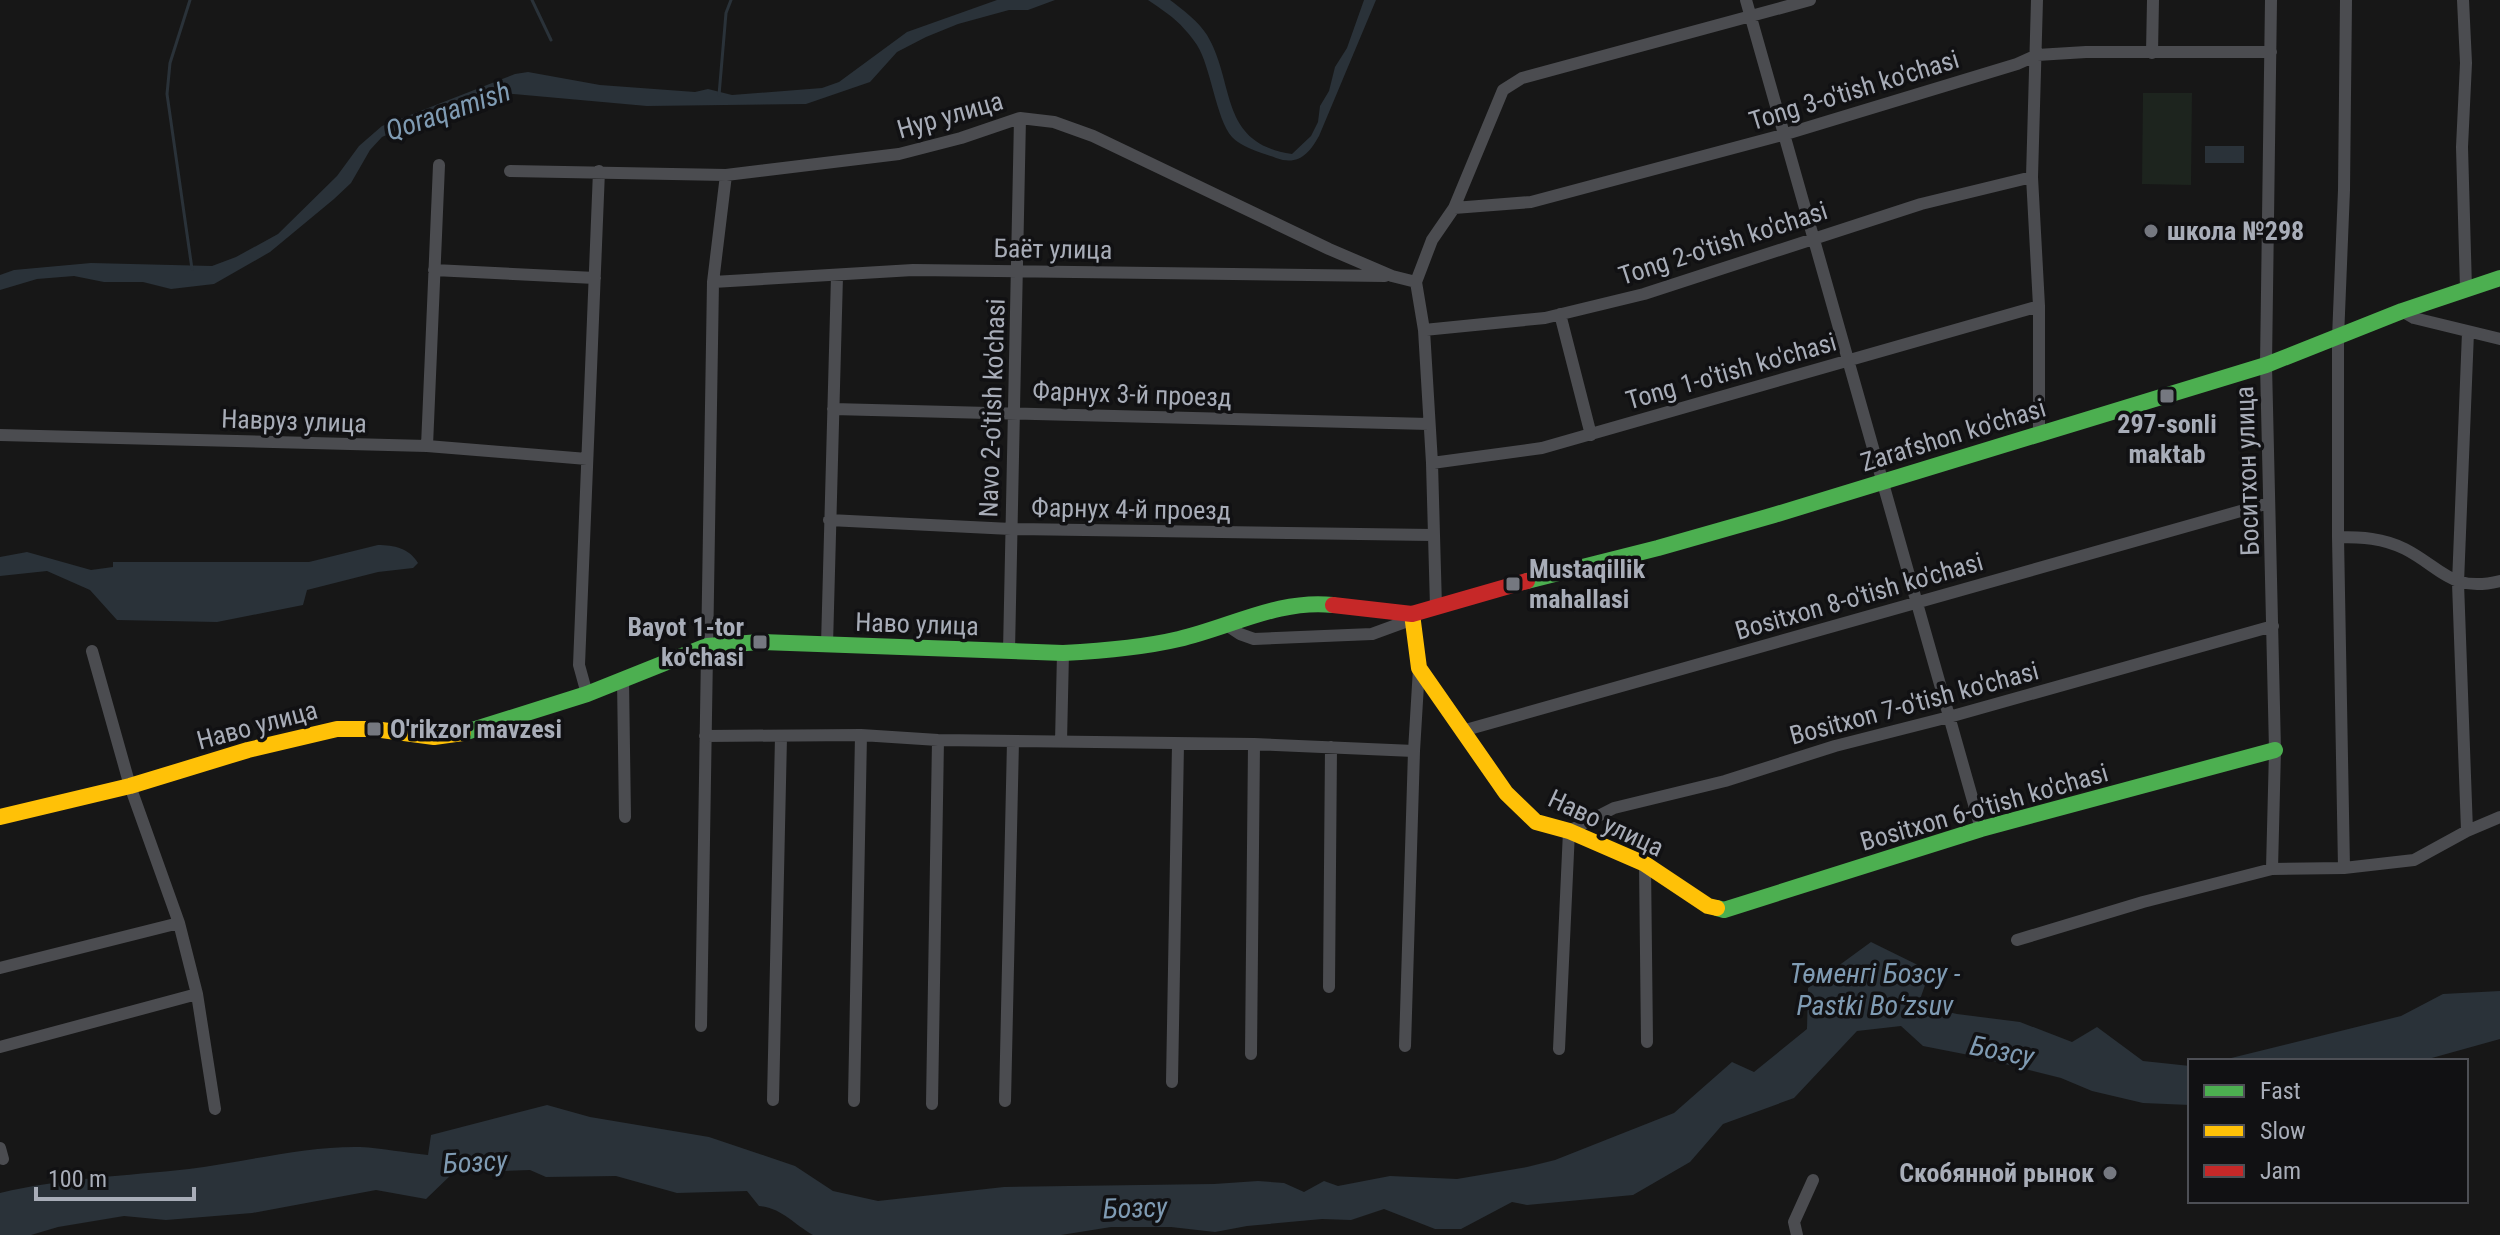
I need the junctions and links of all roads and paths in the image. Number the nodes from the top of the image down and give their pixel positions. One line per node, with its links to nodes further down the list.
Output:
1 (1746, 0): 8 (street)
2 (1810, 0): 8 (street)
3 (2037, 0): 11 (street)
4 (2153, 0): 10 (street)
5 (2271, 0): 9 (street, Боситхон улица)
6 (2346, 0): 35 (street)
7 (2463, 0): 29 (street)
8 (1752, 15): 13 (street); 19 (street)
9 (2271, 52): 10 (street, Tong 3-o'tish ko'chasi); 38 (street, Боситхон улица)
10 (2152, 53): 11 (street, Tong 3-o'tish ko'chasi)
11 (2037, 55): 13 (street, Tong 3-o'tish ko'chasi); 18 (street)
12 (1020, 118): 17 (street, Нур улица); 22 (street, Navo 2-o'tish ko'chasi); 24 (street, Нур улица)
13 (1786, 134): 19 (street, Tong 3-o'tish ko'chasi); 20 (street)
14 (439, 165): 21 (street)
15 (510, 171): 16 (street, Нур улица)
16 (599, 171): 17 (street, Нур улица); 25 (street)
17 (726, 175): 27 (street)
18 (2032, 177): 20 (street, Tong 2-o'tish ko'chasi); 30 (street)
19 (1454, 208): 28 (street)
20 (1814, 237): 32 (street, Tong 2-o'tish ko'chasi); 37 (street)
21 (434, 270): 25 (street); 45 (street)
22 (1018, 271): 23 (street, Баёт улица); 24 (street, Баёт улица); 40 (street, Navo 2-o'tish ko'chasi)
23 (837, 276): 27 (street, Баёт улица); 39 (street)
24 (1392, 276): 28 (street, Нур улица)
25 (595, 278): 46 (street)
26 (2500, 278): 29 (street, Zarafshon ko'chasi)
27 (713, 282): 62 (street)
28 (1416, 282): 33 (street)
29 (2466, 289): 31 (street, Zarafshon ko'chasi)
30 (2039, 306): 37 (street, Tong 1-o'tish ko'chasi); 44 (street)
31 (2402, 311): 34 (street); 35 (street, Zarafshon ko'chasi)
32 (1560, 314): 33 (street, Tong 2-o'tish ko'chasi); 43 (street)
33 (1424, 330): 41 (street)
34 (2468, 332): 36 (street); 55 (street)
35 (2338, 338): 38 (street, Zarafshon ko'chasi); 53 (street)
36 (2500, 339)
37 (1848, 359): 43 (street, Tong 1-o'tish ko'chasi); 48 (street)
38 (2266, 365): 44 (street, Zarafshon ko'chasi); 49 (street, Боситхон улица)
39 (833, 409): 40 (street, Фарнух 3-й проезд); 50 (street)
40 (1014, 413): 41 (street, Фарнух 3-й проезд); 51 (street, Navo 2-o'tish ko'chasi)
41 (1429, 424): 47 (street)
42 (0, 435): 45 (street, Навруз улица)
43 (1591, 435): 47 (street, Tong 1-o'tish ko'chasi)
44 (2039, 435): 48 (street, Zarafshon ko'chasi)
45 (427, 446): 46 (street, Навруз улица)
46 (587, 459): 68 (street)
47 (1432, 463): 52 (street)
48 (1883, 481): 56 (street); 57 (street, Zarafshon ko'chasi)
49 (2269, 503): 56 (street, Bositxon 8-o'tish ko'chasi); 60 (street, Боситхон улица)
50 (829, 520): 51 (street, Фарнух 4-й проезд); 61 (street)
51 (1011, 529): 52 (street, Фарнух 4-й проезд); 64 (street, Navo 2-o'tish ko'chasi)
52 (1432, 535): 57 (street)
53 (2338, 537): 55 (street); 90 (street)
54 (2500, 581): 55 (street)
55 (2458, 583): 88 (street)
56 (1916, 603): 69 (street); 70 (street, Bositxon 8-o'tish ko'chasi)
57 (1436, 607): 58 (street, Zarafshon ko'chasi)
58 (1413, 617): 59 (street, Наво улица); 59 (street); 66 (street, Наво улица)
59 (1228, 626): 65 (street, Наво улица)
60 (2273, 626): 69 (street, Bositxon 7-o'tish ko'chasi); 80 (street, Боситхон улица)
61 (827, 645): 62 (street, Наво улица); 64 (street, Наво улица)
62 (707, 646): 67 (street, Наво улица); 72 (street)
63 (92, 651): 82 (street)
64 (1009, 651): 65 (street, Наво улица)
65 (1063, 653): 76 (street)
66 (1419, 668): 70 (street, Наво улица); 81 (street)
67 (623, 680): 68 (street, Наво улица); 84 (street)
68 (587, 694): 82 (street, Наво улица)
69 (1949, 717): 86 (street); 87 (street, Bositxon 7-o'tish ko'chasi)
70 (1462, 731): 87 (street, Наво улица)
71 (861, 735): 73 (street); 74 (street); 106 (street)
72 (705, 736): 73 (street); 98 (street)
73 (781, 737): 105 (street)
74 (938, 740): 75 (street); 108 (street)
75 (1013, 741): 76 (street); 107 (street)
76 (1061, 742): 77 (street)
77 (1178, 744): 78 (street); 104 (street)
78 (1254, 744): 79 (street); 103 (street)
79 (1331, 747): 81 (street); 96 (street)
80 (2275, 750): 86 (street, Bositxon 6-o'tish ko'chasi); 91 (street, Боситхон улица)
81 (1414, 751): 100 (street)
82 (130, 786): 83 (street, Наво улица); 93 (street)
83 (0, 817)
84 (625, 817)
85 (2500, 817): 88 (street)
86 (1981, 829): 92 (street, Bositxon 6-o'tish ko'chasi)
87 (1569, 831): 89 (street, Наво улица); 102 (street)
88 (2467, 831): 90 (street)
89 (1645, 864): 92 (street, Наво улица); 99 (street)
90 (2344, 868): 91 (street)
91 (2272, 869): 94 (street)
92 (1708, 906)
93 (179, 923): 95 (street); 97 (street)
94 (2017, 940)
95 (0, 968)
96 (1329, 987)
97 (197, 994): 101 (street); 109 (street)
98 (701, 1026)
99 (1647, 1042)
100 (1405, 1046)
101 (0, 1047)
102 (1559, 1049)
103 (1251, 1054)
104 (1172, 1082)
105 (773, 1100)
106 (854, 1101)
107 (1005, 1101)
108 (932, 1104)
109 (215, 1109)
110 (1813, 1180): 111 (street)
111 (1797, 1235)

